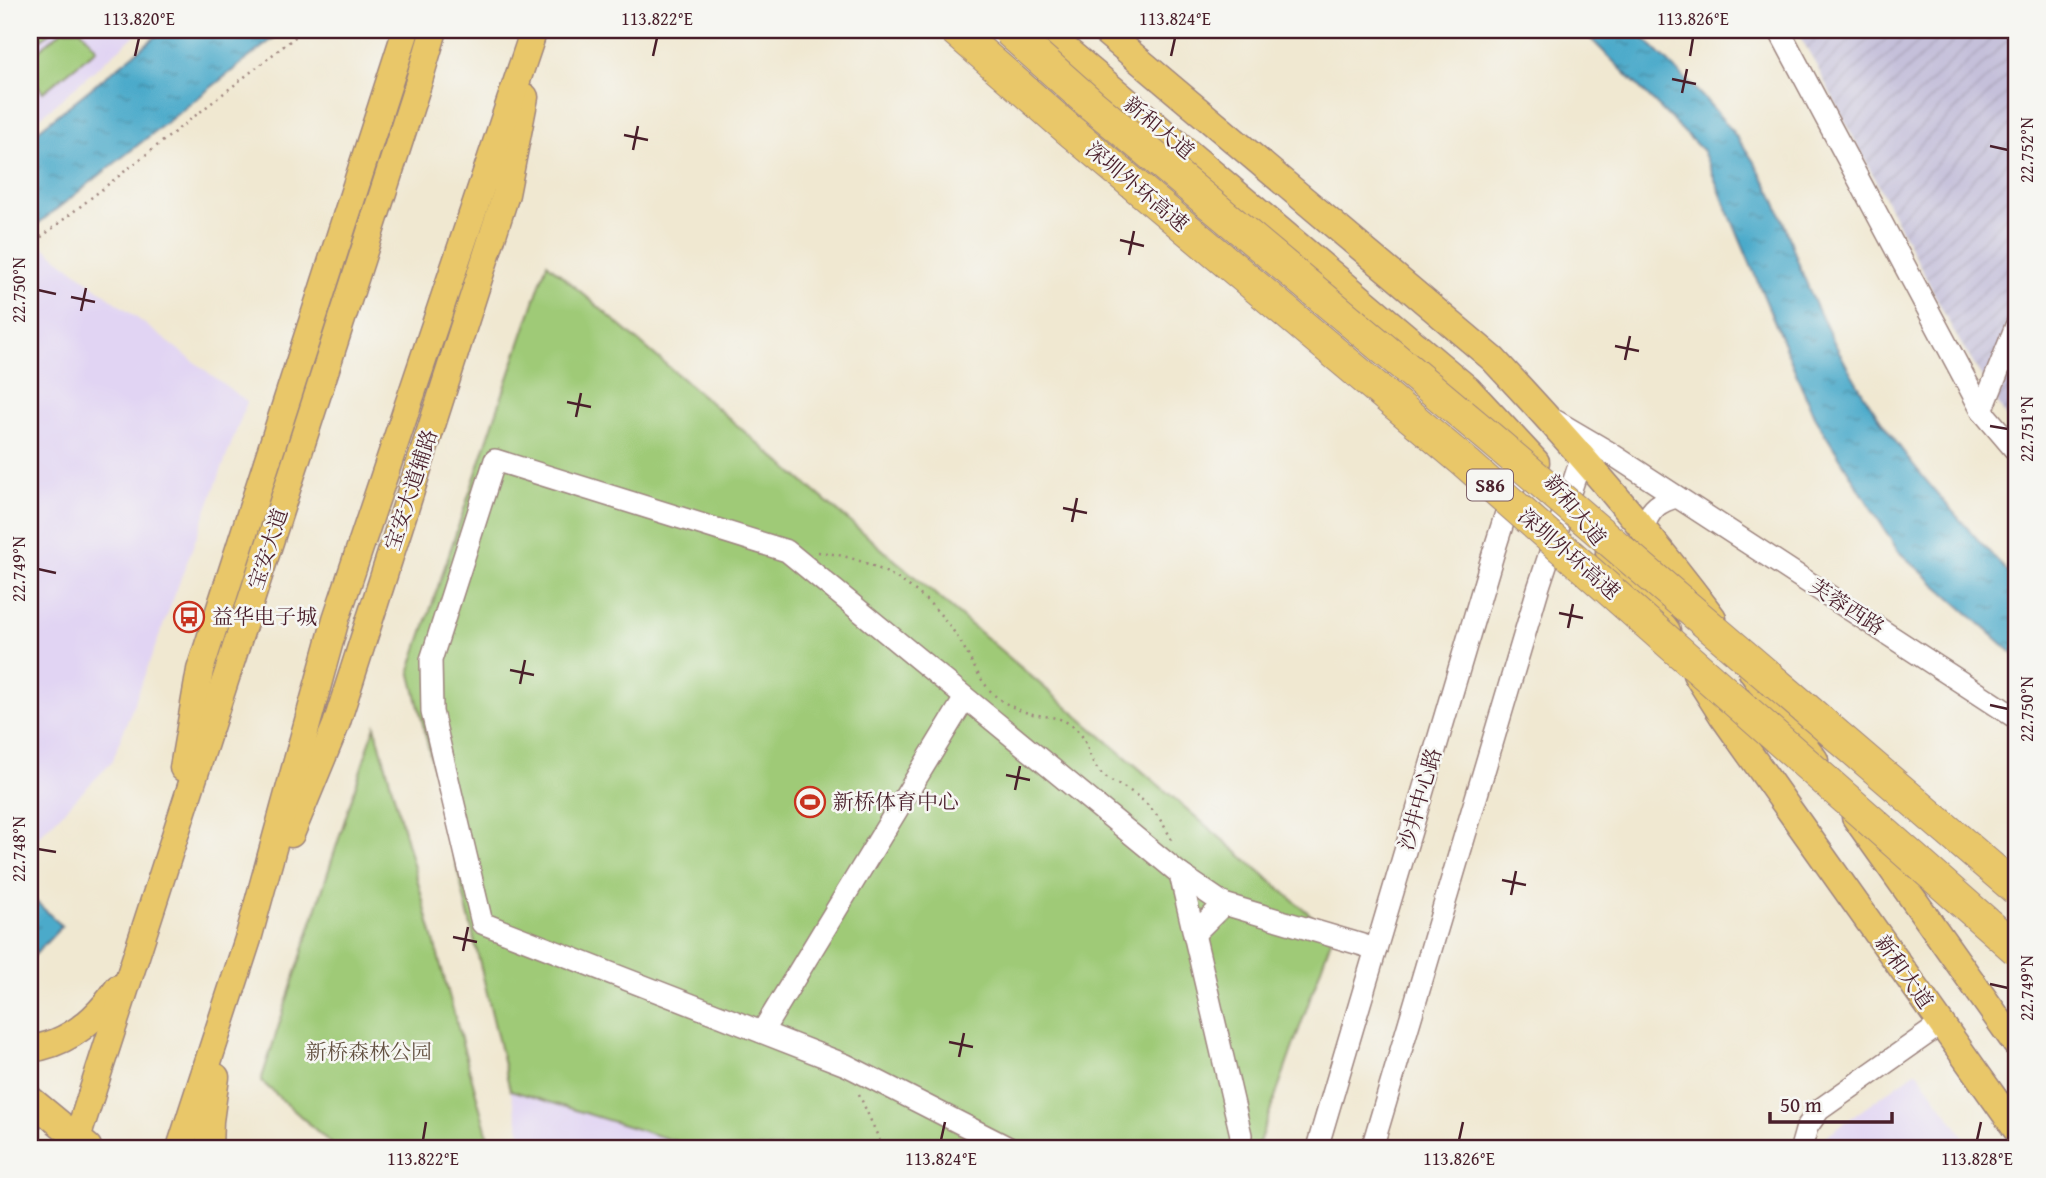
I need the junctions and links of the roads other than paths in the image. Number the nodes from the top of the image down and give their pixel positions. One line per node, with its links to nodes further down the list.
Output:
1 (406, 30): 20 (main road)
2 (434, 30): 20 (main road, 宝安大道)
3 (535, 30): 28 (main road)
4 (955, 30): 26 (highway, 深圳外环高速 / S86, bridge)
5 (1008, 30): 22 (highway, 深圳外环高速 / S86, bridge)
6 (1043, 30): 12 (main road, 新和大道)
7 (1103, 30): 11 (main road, 新和大道)
8 (1779, 30): 10 (street)
9 (2016, 326): 10 (street)
10 (1982, 411): 13 (street)
11 (1545, 415): 14 (main road, 新和大道); 15 (street, 芙蓉西路)
12 (1525, 451): 16 (main road, 新和大道); 25 (street, 沙井中心路)
13 (2016, 451)
14 (1582, 456): 16 (street); 17 (main road, 新和大道)
15 (1677, 497): 17 (street); 19 (street, 芙蓉西路)
16 (1568, 500): 29 (main road, 新和大道); 41 (street)
17 (1644, 529): 31 (main road, 新和大道)
18 (965, 698): 21 (street); 30 (street); 30 (street)
19 (2016, 718)
20 (164, 871): 27 (main road, 宝安大道)
21 (1180, 874): 23 (street); 24 (street)
22 (2016, 888)
23 (1224, 904): 24 (street); 25 (street)
24 (1195, 934): 39 (street)
25 (1376, 949): 40 (street, 沙井中心路)
26 (2016, 950)
27 (133, 967): 32 (main road); 35 (main road, 宝安大道)
28 (225, 1009): 36 (main road); 37 (main road)
29 (1941, 1024): 34 (main road, 新和大道); 42 (street)
30 (762, 1032): 38 (street)
31 (2016, 1044)
32 (30, 1049)
33 (30, 1099): 35 (main road)
34 (2016, 1129)
35 (80, 1145)
36 (180, 1148)
37 (209, 1148)
38 (1009, 1148)
39 (1239, 1148)
40 (1317, 1148)
41 (1372, 1148)
42 (1801, 1148)

